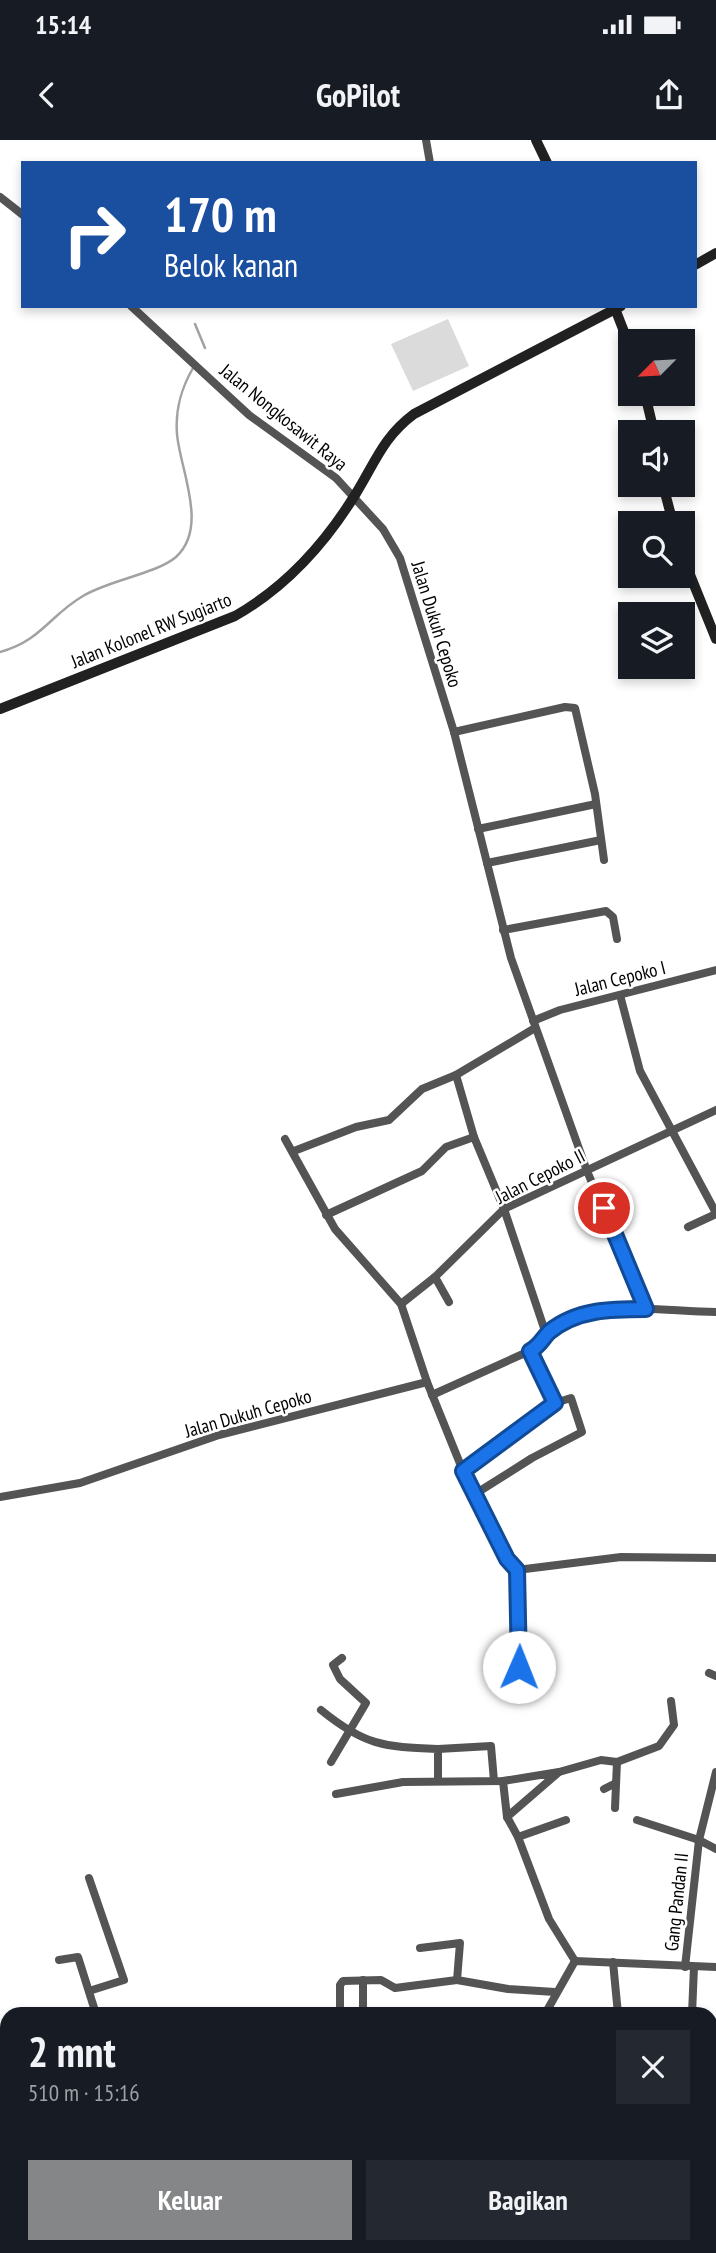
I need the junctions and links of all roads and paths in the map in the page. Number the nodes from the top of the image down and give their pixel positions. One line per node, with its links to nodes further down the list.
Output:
1 (426, 140): 3 (street)
2 (536, 140): 4 (main road)
3 (430, 161)
4 (546, 161)
5 (0, 197): 6 (street)
6 (21, 213)
7 (716, 253): 8 (main road)
8 (697, 264)
9 (133, 308): 13 (street, Jalan Nongkosawit Raya)
10 (615, 308): 13 (main road, Jalan Kolonel RW Sugiarto)
11 (617, 308): 12 (main road)
12 (624, 329)
13 (355, 496): 16 (main road, Jalan Kolonel RW Sugiarto); 17 (street, Jalan Dukuh Cepoko)
14 (695, 587): 15 (main road)
15 (716, 639)
16 (0, 709)
17 (454, 733): 18 (street); 19 (street, Jalan Dukuh Cepoko)
18 (596, 804): 19 (street); 20 (street)
19 (478, 829): 22 (street, Jalan Dukuh Cepoko)
20 (601, 839): 21 (street); 22 (street)
21 (604, 860)
22 (487, 863): 23 (street, Jalan Dukuh Cepoko)
23 (503, 930): 24 (street); 27 (street, Jalan Dukuh Cepoko)
24 (617, 939)
25 (716, 970): 26 (street, Jalan Cepoko I)
26 (620, 995): 27 (street, Jalan Cepoko I); 30 (street)
27 (534, 1024): 28 (street); 34 (street, Jalan Dukuh Cepoko)
28 (456, 1074): 31 (street); 33 (street)
29 (716, 1110): 30 (street, Jalan Cepoko II)
30 (673, 1131): 34 (street, Jalan Cepoko II); 36 (street)
31 (474, 1137): 35 (street); 37 (street)
32 (285, 1139): 33 (street)
33 (294, 1151): 37 (street)
34 (587, 1171): 35 (street, Jalan Cepoko II); 42 (street, Jalan Dukuh Cepoko)
35 (504, 1209): 39 (street, Jalan Cepoko II); 44 (street)
36 (716, 1214): 38 (street)
37 (326, 1215): 41 (street)
38 (688, 1227)
39 (435, 1277): 40 (street); 41 (street, Jalan Cepoko II)
40 (449, 1302)
41 (401, 1304): 46 (street)
42 (646, 1309): 43 (street); 44 (street)
43 (716, 1312)
44 (547, 1334): 45 (street)
45 (530, 1351): 47 (street); 48 (street)
46 (427, 1382): 47 (street); 51 (street, Jalan Dukuh Cepoko)
47 (432, 1395): 49 (street)
48 (555, 1403): 49 (street); 50 (street)
49 (463, 1471): 50 (street)
50 (475, 1494): 53 (street)
51 (0, 1497)
52 (716, 1558): 53 (street)
53 (517, 1570): 55 (street)
54 (342, 1658): 58 (street)
55 (507, 1697)
56 (671, 1701): 61 (street)
57 (321, 1710): 58 (street)
58 (350, 1734): 59 (street); 60 (street)
59 (438, 1749): 64 (street); 65 (street)
60 (331, 1762)
61 (617, 1762): 62 (street); 66 (street)
62 (559, 1772): 65 (street); 70 (street)
63 (716, 1772): 74 (street, Gang Pandan II)
64 (438, 1780): 65 (street); 68 (street)
65 (499, 1781): 70 (street)
66 (616, 1783): 67 (street); 69 (street)
67 (604, 1788)
68 (336, 1794)
69 (615, 1808)
70 (508, 1817): 73 (street)
71 (566, 1820): 73 (street)
72 (637, 1820): 74 (street)
73 (518, 1837): 79 (street)
74 (699, 1840): 75 (street); 81 (street, Gang Pandan II)
75 (716, 1849)
76 (89, 1878): 85 (street)
77 (420, 1948): 84 (street)
78 (59, 1960): 85 (street)
79 (575, 1961): 80 (street); 86 (street)
80 (613, 1962): 81 (street); 91 (street)
81 (689, 1967): 82 (street); 92 (street, Gang Pandan II)
82 (716, 1967)
83 (363, 1980): 84 (street); 88 (street); 89 (street)
84 (457, 1980): 86 (street)
85 (89, 1991): 87 (street)
86 (555, 1992): 90 (street)
87 (94, 2007)
88 (341, 2007)
89 (363, 2007)
90 (548, 2007)
91 (617, 2007)
92 (692, 2007)

